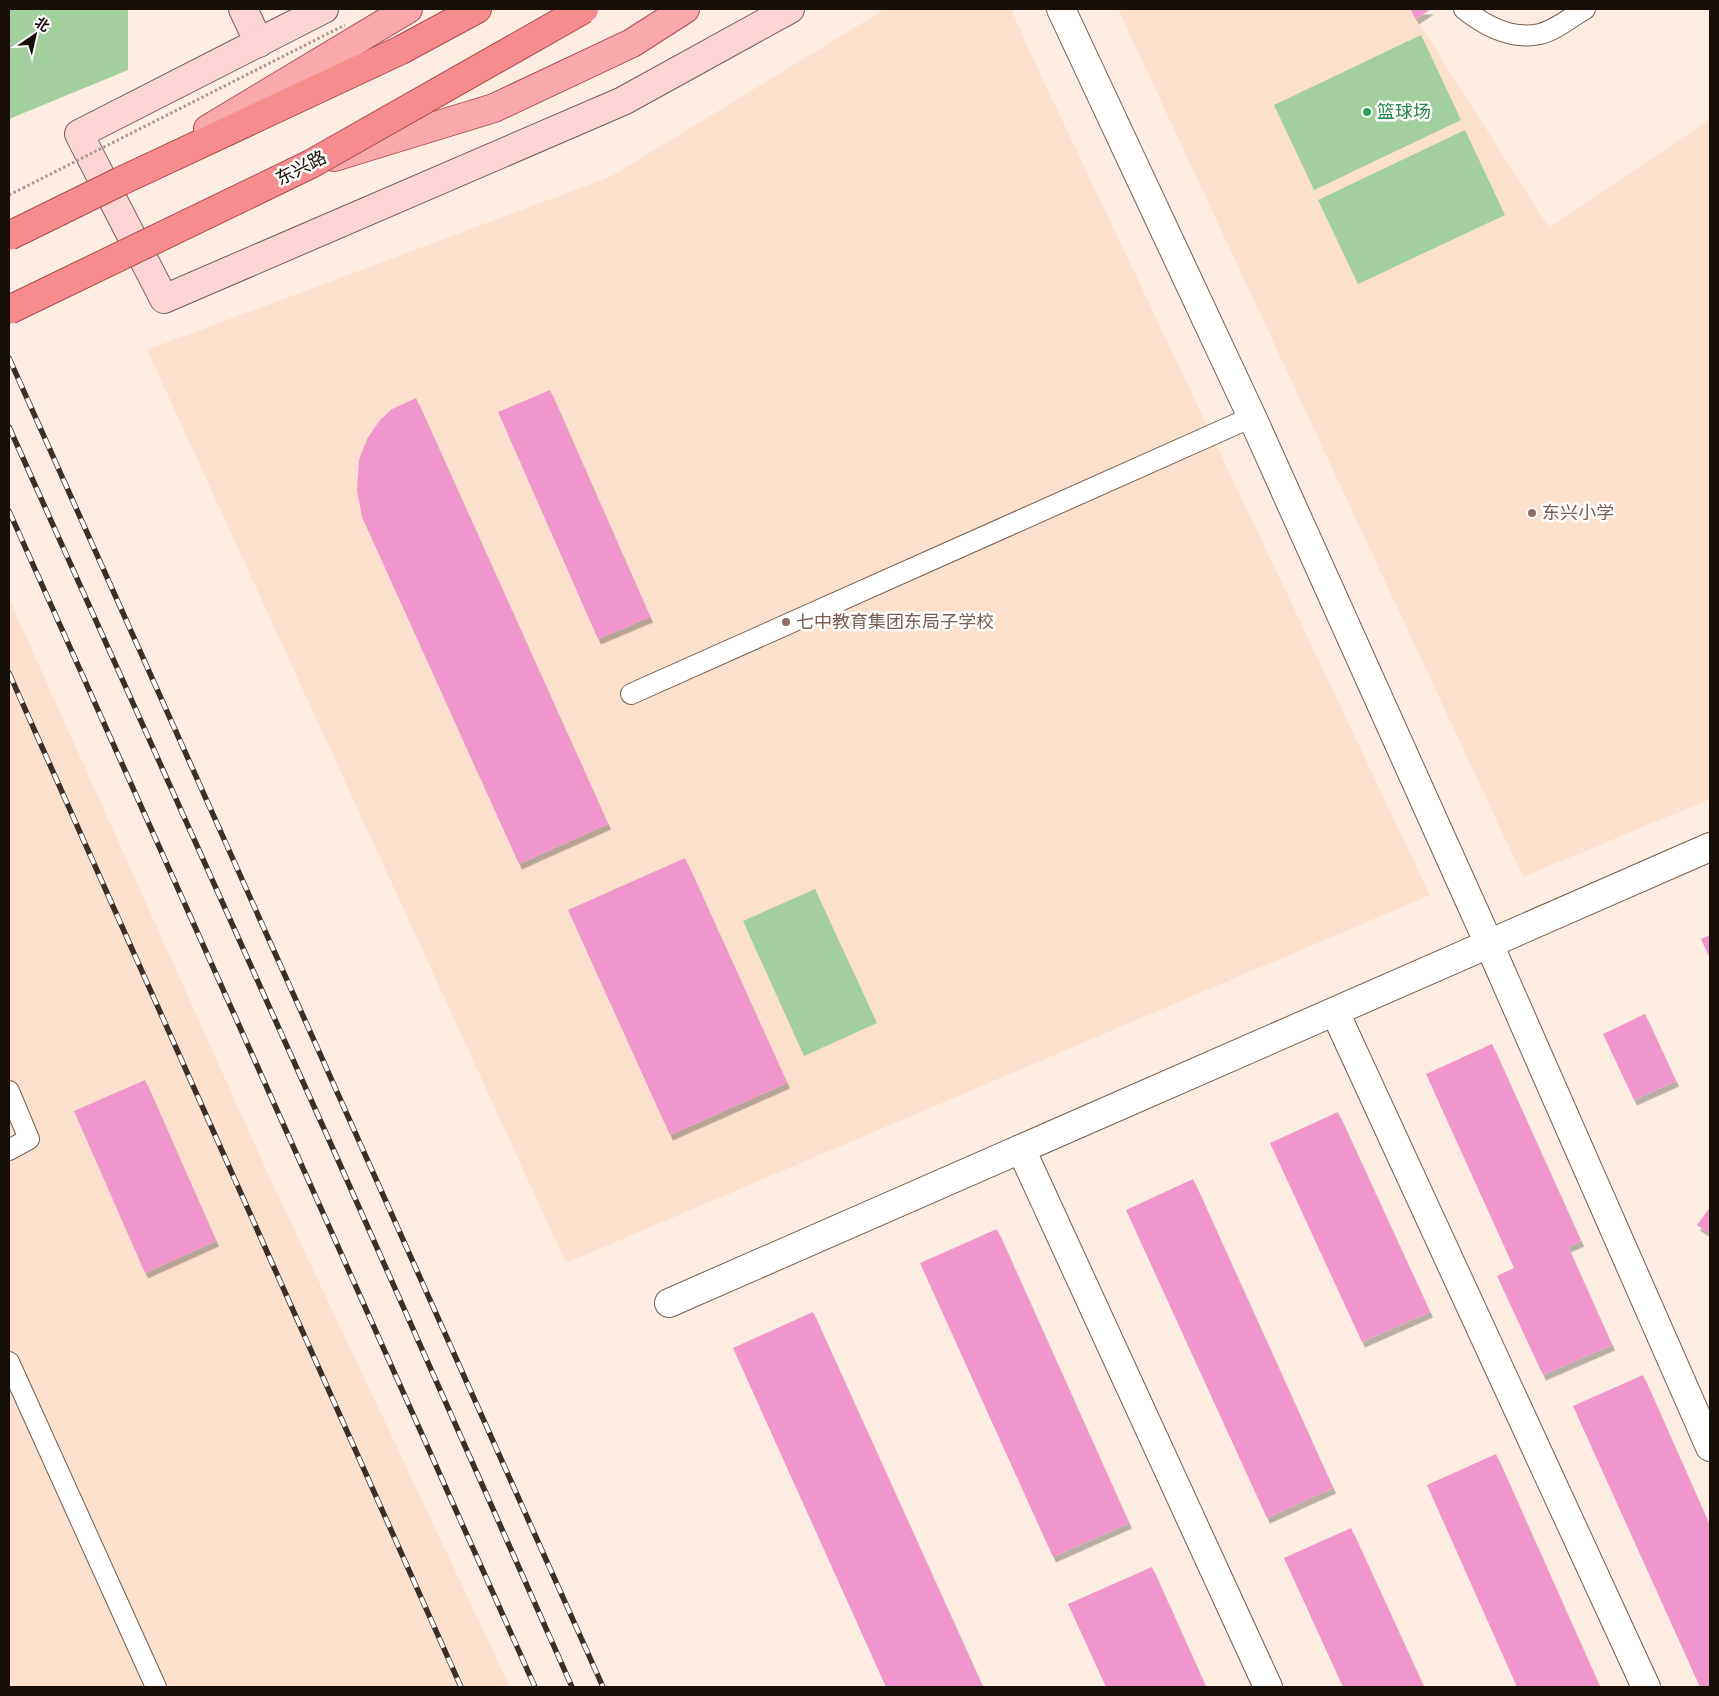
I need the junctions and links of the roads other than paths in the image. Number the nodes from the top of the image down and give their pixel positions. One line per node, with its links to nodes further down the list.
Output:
1 (243, 9): 11 (main road)
2 (324, 9): 11 (main road)
3 (408, 9): 13 (main road)
4 (477, 9): 13 (highway)
5 (584, 9): 12 (highway, 东兴路, bridge)
6 (685, 9): 12 (main road, bridge)
7 (790, 9): 11 (main road)
8 (1061, 9): 16 (street)
9 (1464, 9): 10 (lane)
10 (1585, 9)
11 (259, 43)
12 (312, 164): 15 (highway, 东兴路, bridge)
13 (121, 182): 14 (highway, bridge)
14 (9, 236)
15 (9, 310)
16 (1252, 417): 17 (lane); 19 (street)
17 (631, 694)
18 (1710, 847): 19 (street)
19 (1489, 944): 20 (street); 26 (street)
20 (1334, 1012): 22 (street); 29 (street)
21 (9, 1091): 23 (lane)
22 (1021, 1149): 24 (street); 28 (street)
23 (9, 1150)
24 (669, 1303)
25 (9, 1362): 27 (lane)
26 (1710, 1447)
27 (156, 1687)
28 (1268, 1687)
29 (1646, 1687)

